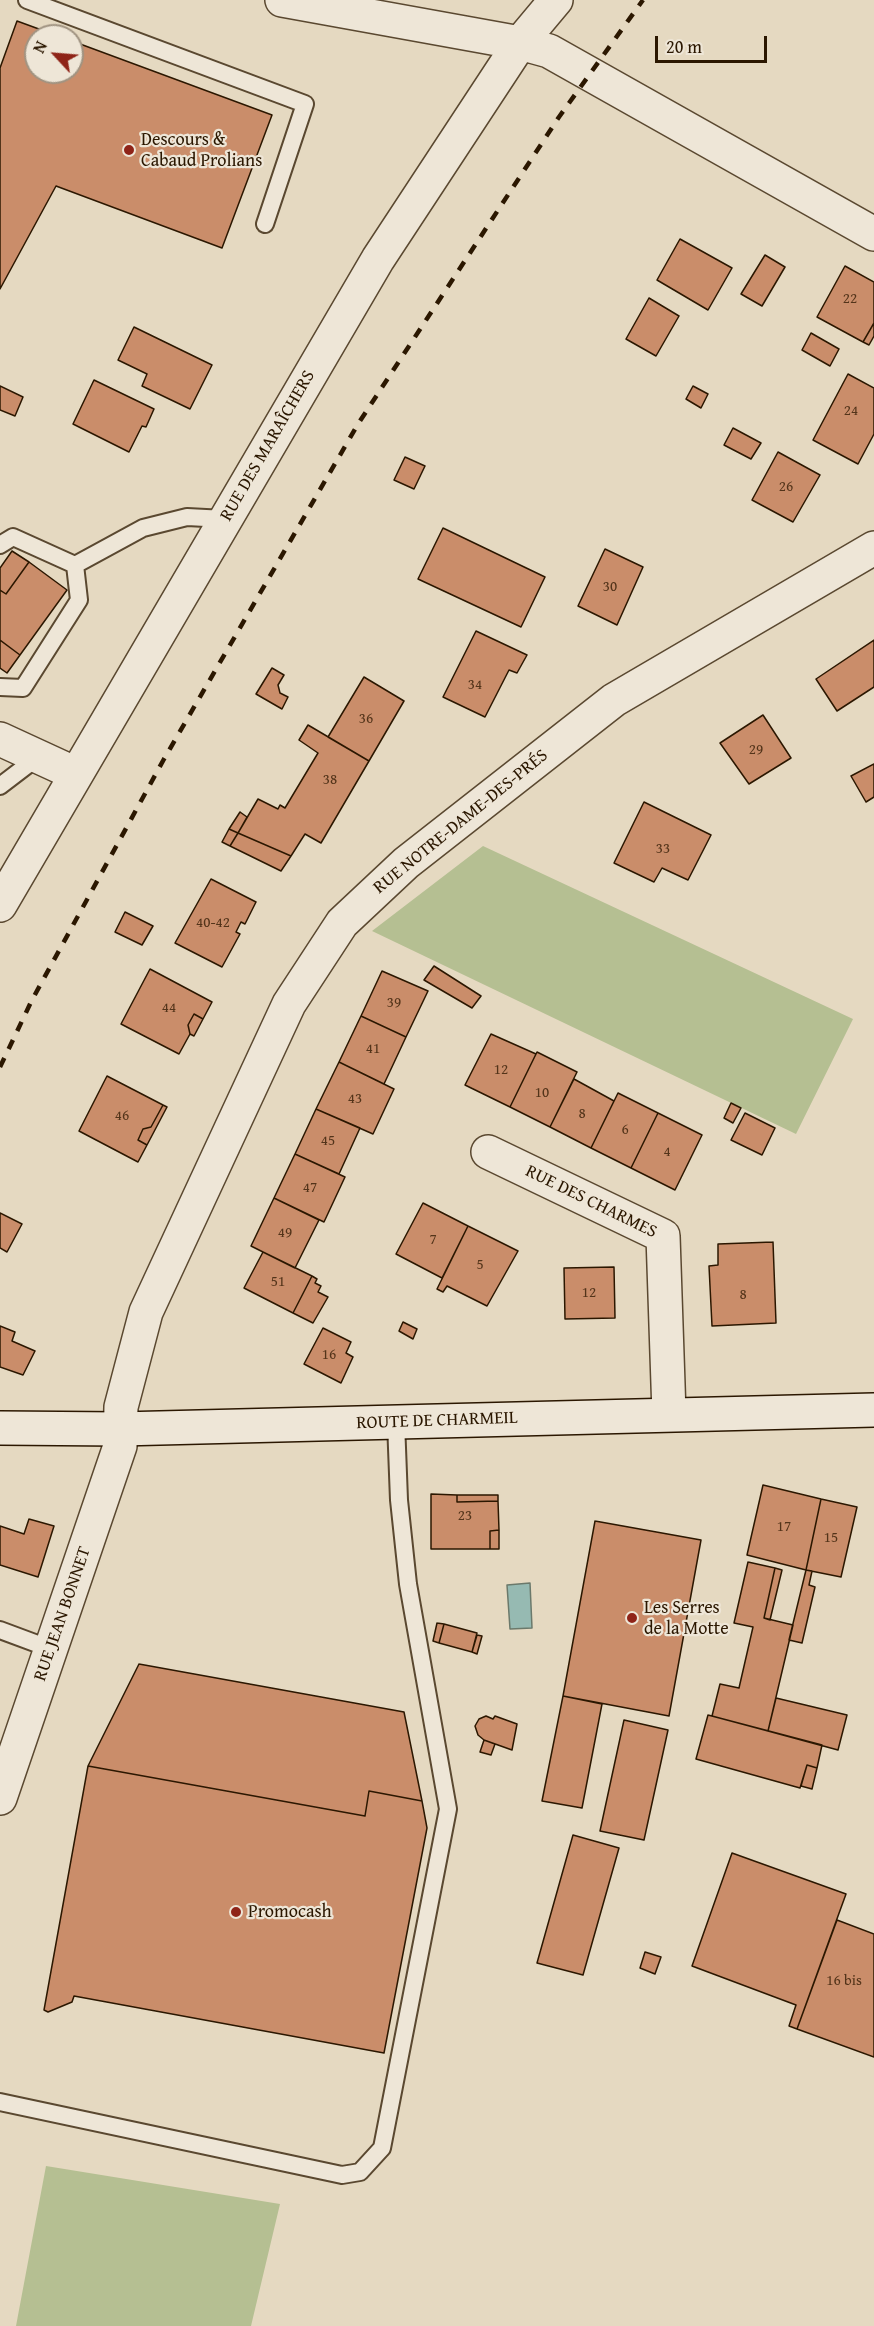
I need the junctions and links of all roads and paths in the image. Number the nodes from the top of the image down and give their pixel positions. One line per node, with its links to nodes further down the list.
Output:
1 (27, 0): 5 (lane)
2 (282, 0): 4 (street)
3 (556, 0): 4 (street, RUE DES MARAÎCHERS)
4 (520, 43): 6 (street); 7 (street, RUE DES MARAÎCHERS)
5 (265, 224)
6 (874, 234)
7 (225, 519): 10 (lane); 14 (street, RUE DES MARAÎCHERS)
8 (0, 545): 10 (lane)
9 (874, 548): 22 (street, RUE NOTRE-DAME-DES-PRÉS)
10 (75, 566): 11 (lane)
11 (0, 687)
12 (0, 739): 13 (street)
13 (39, 757): 14 (street); 15 (lane)
14 (76, 774): 16 (street, RUE DES MARAÎCHERS)
15 (0, 786)
16 (0, 905)
17 (488, 1152): 19 (street, RUE DES CHARMES)
18 (874, 1410): 19 (street, ROUTE DE CHARMEIL)
19 (669, 1414): 20 (street, ROUTE DE CHARMEIL)
20 (396, 1422): 22 (street, ROUTE DE CHARMEIL); 26 (lane)
21 (0, 1428): 22 (street, ROUTE DE CHARMEIL)
22 (120, 1429): 24 (street, RUE JEAN BONNET)
23 (0, 1630): 24 (lane)
24 (51, 1649): 25 (street, RUE JEAN BONNET)
25 (0, 1798)
26 (0, 2102)

